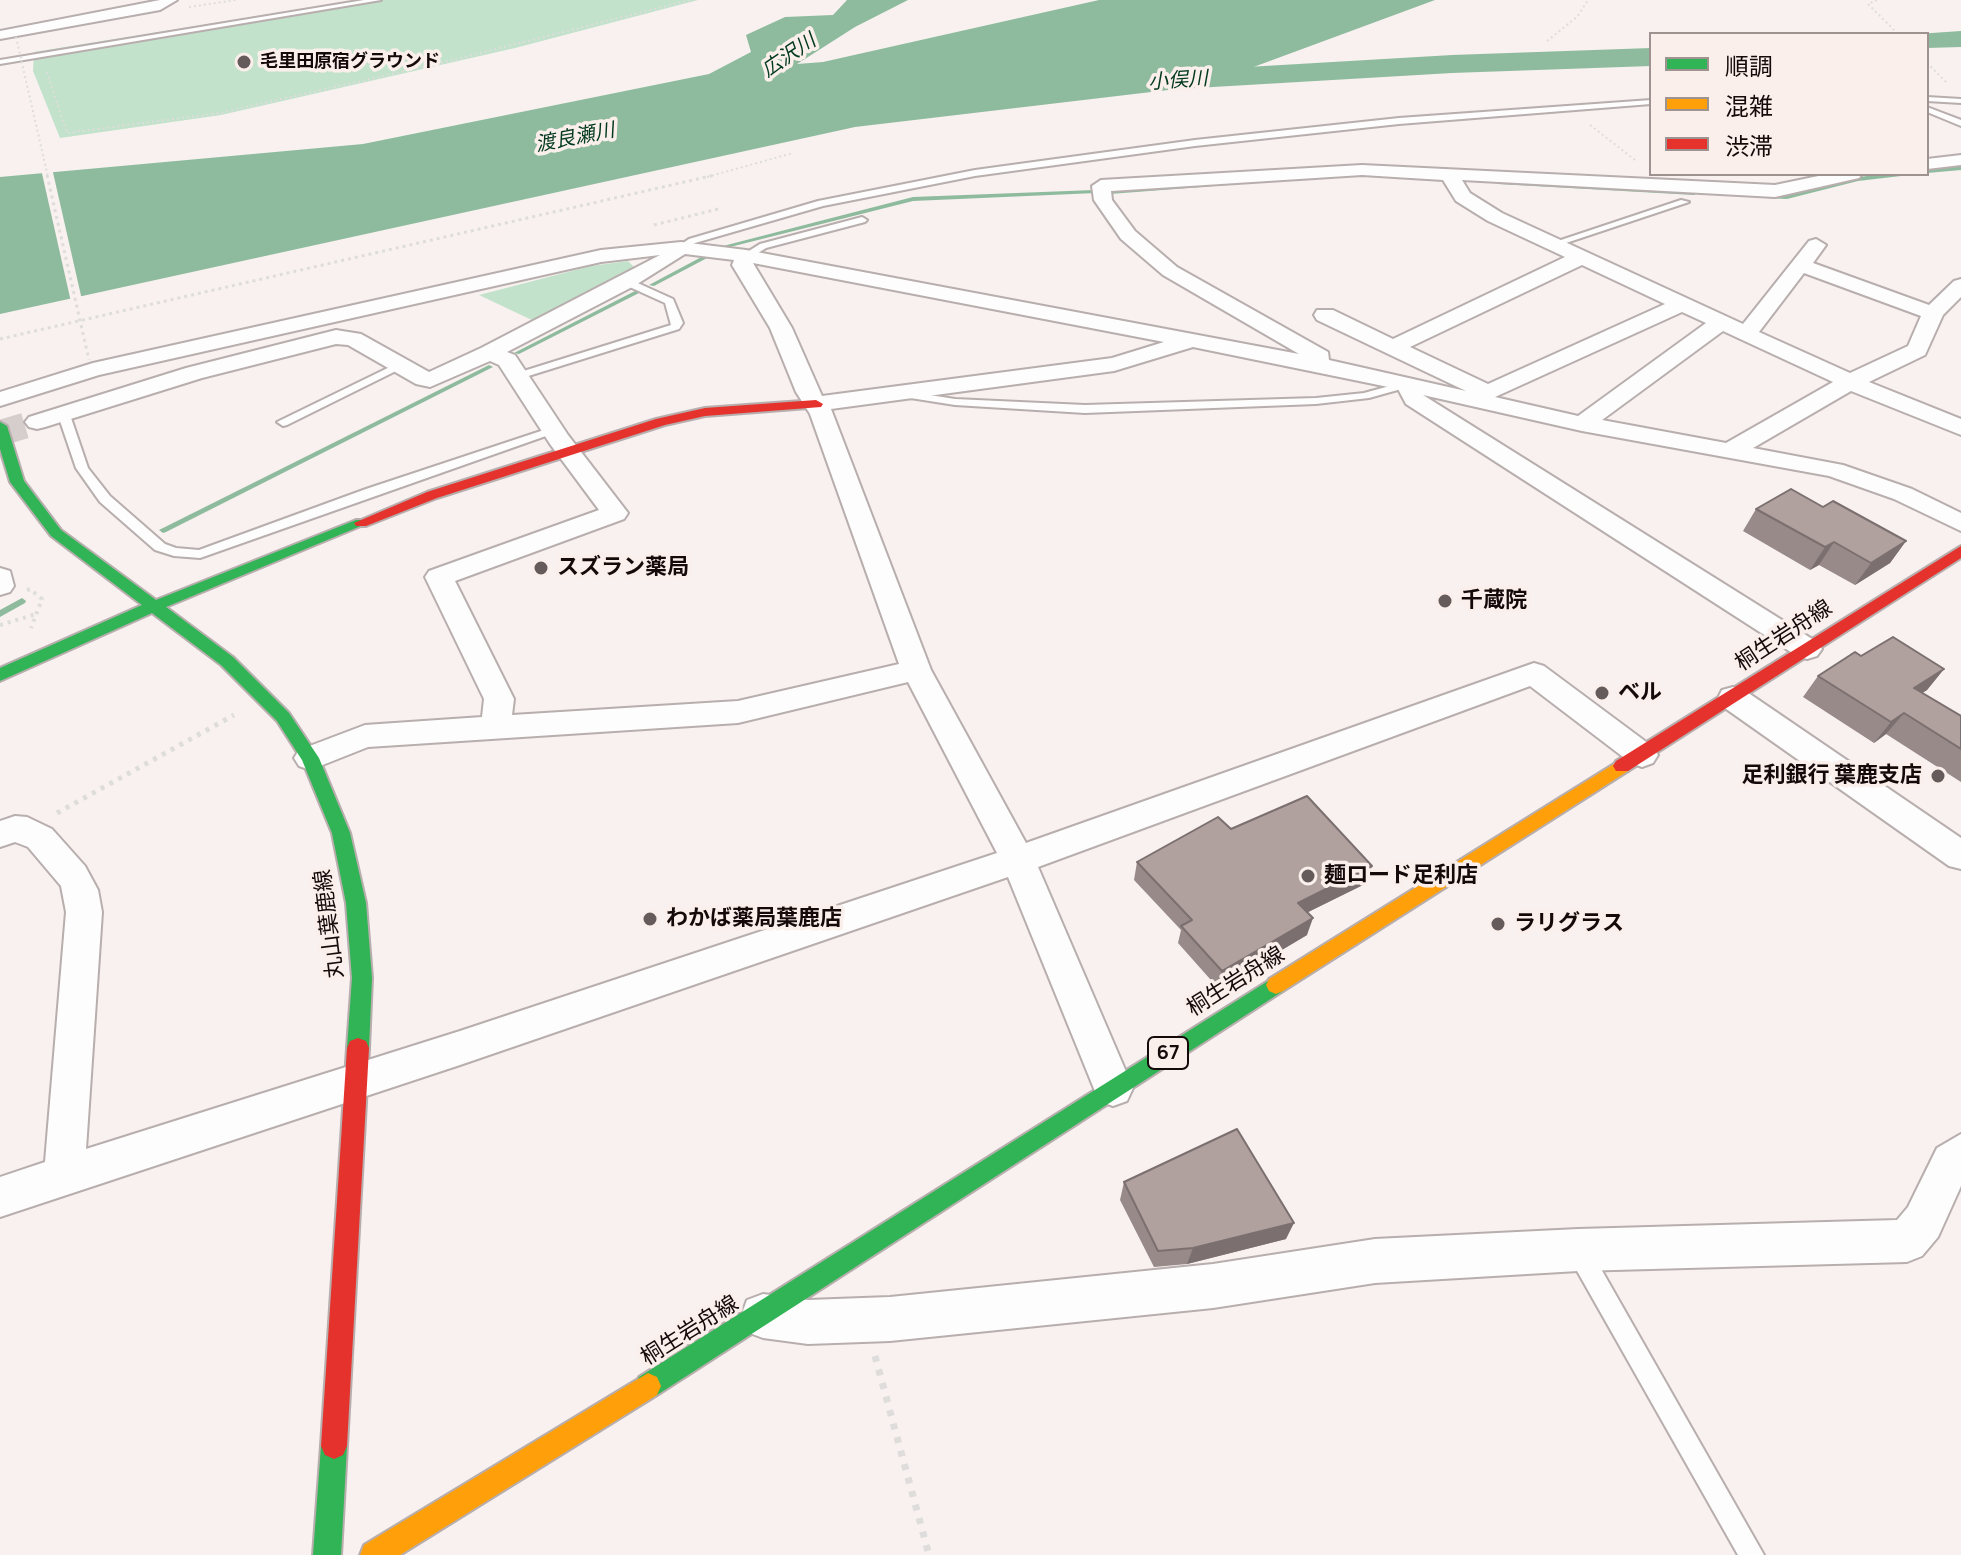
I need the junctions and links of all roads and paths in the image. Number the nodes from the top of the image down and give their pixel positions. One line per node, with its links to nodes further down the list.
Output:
1 (170, 0): 7 (street)
2 (377, 0): 10 (lane)
3 (690, 0): 12 (path)
4 (1588, 0): 9 (path)
5 (1877, 0): 6 (path)
6 (1896, 32)
7 (0, 35)
8 (16, 37): 45 (path, bridge)
9 (1547, 41)
10 (0, 62)
11 (1929, 65): 13 (path)
12 (45, 66)
13 (1951, 87)
14 (1929, 99): 15 (lane)
15 (1961, 101)
16 (1649, 102): 30 (lane)
17 (1929, 109): 19 (lane)
18 (1581, 117): 22 (path)
19 (1961, 123)
20 (793, 153): 41 (path)
21 (1961, 160): 23 (street)
22 (1639, 163)
23 (1929, 164)
24 (1844, 176): 25 (street)
25 (1450, 178): 28 (street); 47 (street)
26 (1684, 202): 28 (lane)
27 (862, 220): 31 (lane)
28 (1554, 244): 32 (street)
29 (1816, 245): 33 (street)
30 (681, 248): 31 (street); 34 (street); 52 (street)
31 (746, 256): 42 (street); 54 (street)
32 (1582, 257): 36 (street); 43 (street)
33 (1800, 265): 37 (street); 40 (street)
34 (627, 282): 44 (street); 48 (lane)
35 (1959, 289): 37 (street)
36 (1682, 304): 39 (street); 53 (street)
37 (1933, 313): 49 (street)
38 (1325, 315): 43 (street)
39 (1721, 322): 40 (street); 58 (street)
40 (1746, 334): 49 (street)
41 (0, 339)
42 (1191, 341): 47 (street); 51 (street)
43 (1395, 346): 53 (street)
44 (489, 353): 46 (street); 48 (street)
45 (89, 360)
46 (400, 365): 55 (street); 57 (lane)
47 (1327, 366): 50 (street)
48 (518, 376): 61 (street)
49 (1850, 382): 60 (street); 62 (street)
50 (1408, 384): 51 (lane); 53 (street); 70 (street)
51 (904, 394): 54 (street)
52 (0, 399)
53 (1493, 399): 58 (street)
54 (816, 404): 61 (main road); 71 (street)
55 (64, 415): 56 (street); 61 (lane)
56 (37, 422)
57 (283, 422)
58 (1582, 424): 62 (street)
59 (0, 426): 66 (main road, 丸山葉鹿線)
60 (1961, 428)
61 (561, 441): 66 (main road); 75 (street)
62 (1731, 450): 63 (street)
63 (1961, 523)
64 (1961, 551): 70 (main road, 桐生岩舟線 / 67)
65 (7, 585): 67 (path)
66 (152, 607): 72 (main road); 77 (main road, 丸山葉鹿線)
67 (36, 614): 68 (path); 69 (path)
68 (0, 625)
69 (30, 629)
70 (1807, 649): 73 (main road, 桐生岩舟線 / 67)
71 (916, 670): 75 (street); 81 (street)
72 (0, 675)
73 (1733, 698): 76 (main road, 桐生岩舟線 / 67); 80 (street)
74 (235, 715): 78 (path)
75 (496, 725): 77 (street)
76 (1642, 755): 81 (street); 83 (main road, 桐生岩舟線 / 67)
77 (310, 758): 82 (main road, 丸山葉鹿線)
78 (49, 817)
79 (0, 834): 85 (street)
80 (1961, 856)
81 (1018, 860): 82 (street); 83 (street)
82 (358, 1079): 85 (street); 90 (main road, 丸山葉鹿線)
83 (1113, 1088): 88 (main road, 桐生岩舟線 / 67)
84 (1961, 1154): 87 (street)
85 (64, 1177): 86 (street)
86 (0, 1197)
87 (1578, 1250): 89 (street); 93 (lane)
88 (760, 1316): 89 (street); 91 (main road, 桐生岩舟線 / 67)
89 (866, 1320): 92 (path)
90 (327, 1555)
91 (374, 1555)
92 (929, 1555)
93 (1752, 1555)

